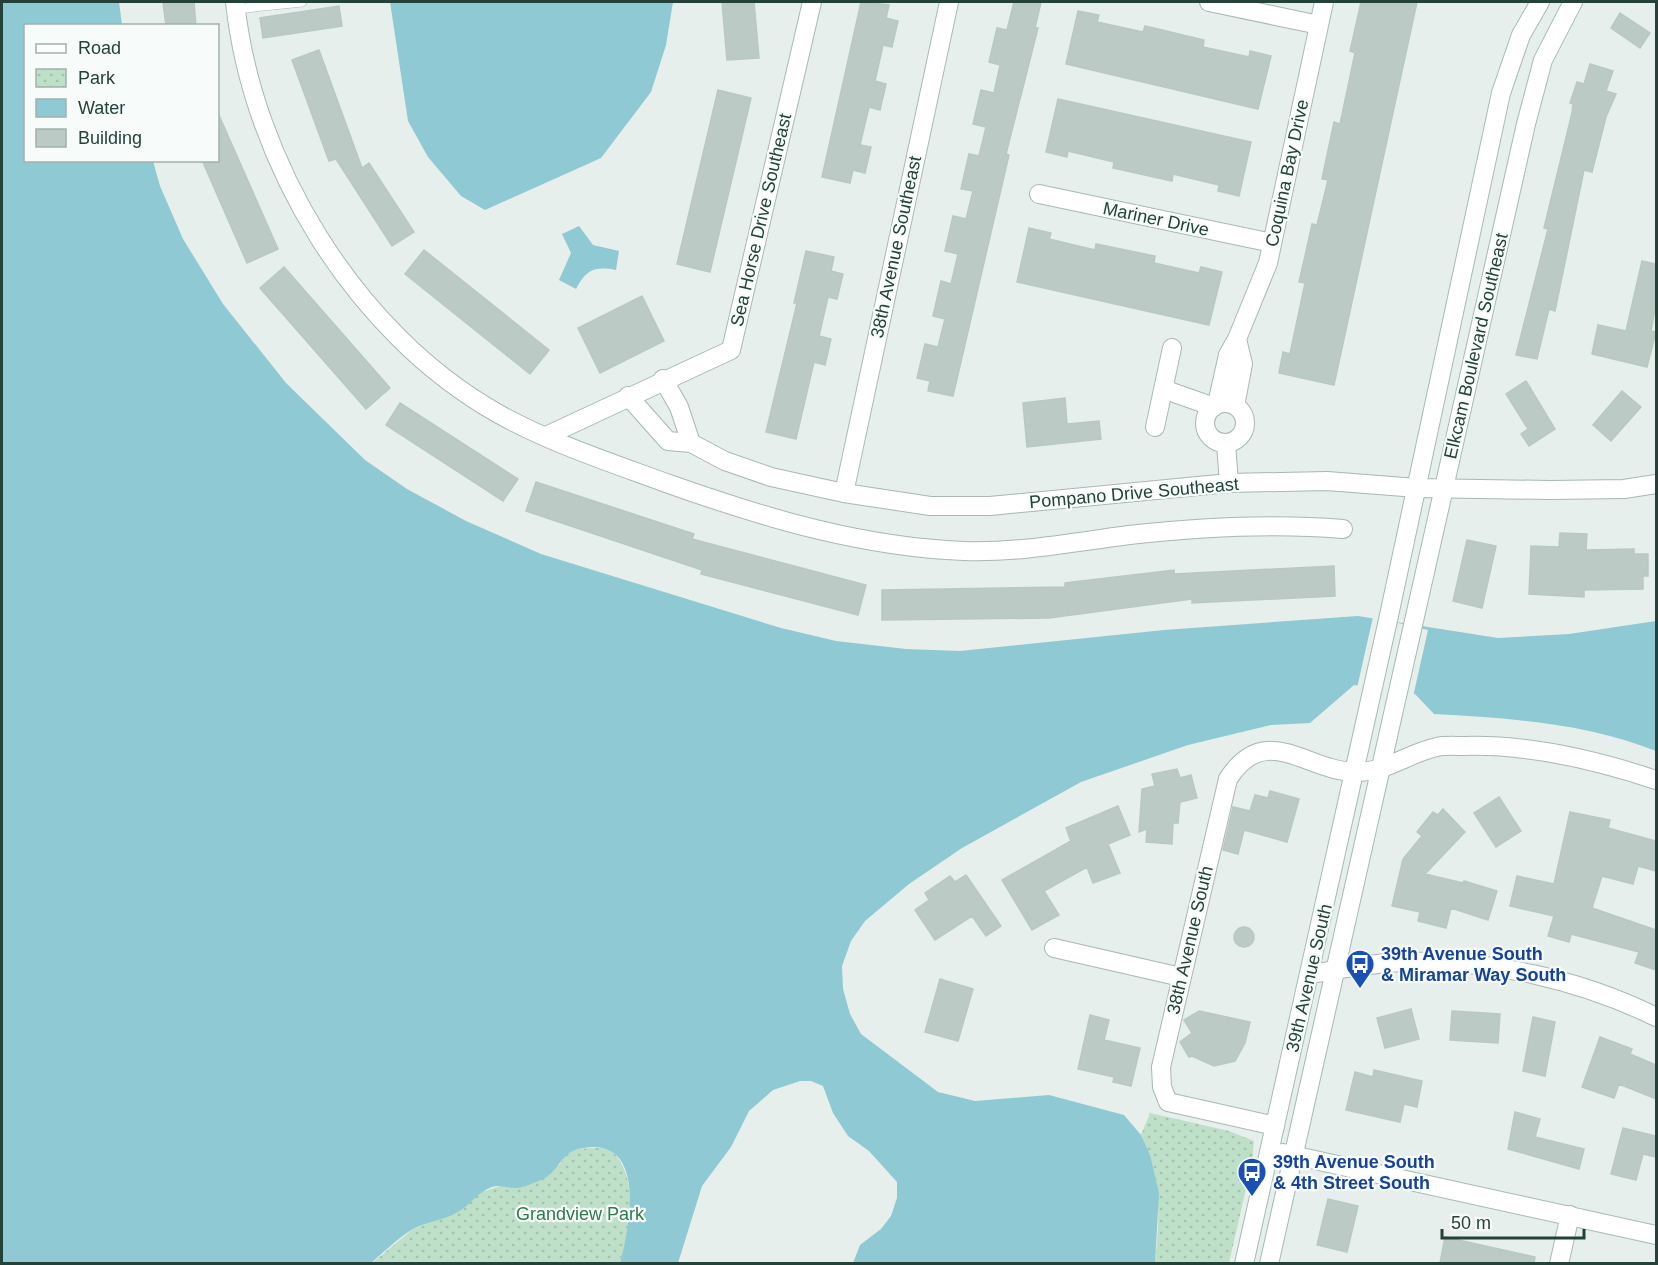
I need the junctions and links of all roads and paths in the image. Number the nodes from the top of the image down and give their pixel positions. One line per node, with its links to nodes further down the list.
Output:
1 (302, 2): 8 (lane)
2 (812, 2): 15 (street, Sea Horse Drive Southeast)
3 (949, 2): 27 (street, 38th Avenue Southeast)
4 (1209, 2): 9 (street)
5 (1324, 2): 9 (street, Coquina Bay Drive)
6 (1540, 2): 12 (street, Elkcam Boulevard Southeast)
7 (1573, 2): 13 (street, Elkcam Boulevard Southeast)
8 (235, 5): 20 (street)
9 (1319, 25): 11 (street, Coquina Bay Drive)
10 (1039, 194): 11 (street, Mariner Drive)
11 (1272, 243): 18 (street, Coquina Bay Drive)
12 (1466, 259): 13 (street); 25 (street, Elkcam Boulevard Southeast)
13 (1494, 264): 26 (street, Elkcam Boulevard Southeast)
14 (1172, 348): 16 (street)
15 (655, 383): 17 (street); 21 (street)
16 (1163, 389): 18 (street); 19 (street)
17 (628, 396): 20 (street); 21 (street, Pompano Drive Southeast)
18 (1222, 406): 22 (street, Coquina Bay Drive); 22 (street, Coquina Bay Drive)
19 (1155, 427)
20 (546, 436): 28 (street)
21 (691, 443): 27 (street, Pompano Drive Southeast)
22 (1226, 444): 23 (street)
23 (1229, 483): 25 (street, Pompano Drive Southeast); 27 (street, Pompano Drive Southeast)
24 (1656, 484): 26 (street, Pompano Drive Southeast)
25 (1417, 488): 26 (street, Pompano Drive Southeast); 29 (street, Elkcam Boulevard Southeast)
26 (1443, 489): 30 (street, Elkcam Boulevard Southeast)
27 (844, 492)
28 (1343, 529)
29 (1372, 692): 32 (street, 39th Avenue South)
30 (1396, 697): 31 (street, 39th Avenue South)
31 (1381, 769): 32 (street); 33 (street); 35 (street, 39th Avenue South)
32 (1354, 772): 36 (street, 39th Avenue South); 37 (street, 38th Avenue South)
33 (1656, 780)
34 (1054, 948): 37 (street)
35 (1336, 970): 36 (street); 38 (street); 41 (street, 39th Avenue South)
36 (1310, 974): 39 (street, 39th Avenue South)
37 (1181, 977): 39 (street, 38th Avenue South)
38 (1656, 1017)
39 (1275, 1126): 40 (street, 39th Avenue South)
40 (1269, 1150): 41 (street); 44 (street, 39th Avenue South)
41 (1294, 1155): 42 (street); 45 (street, 39th Avenue South)
42 (1570, 1215): 43 (street); 46 (street)
43 (1656, 1235)
44 (1244, 1263)
45 (1269, 1263)
46 (1559, 1263)

